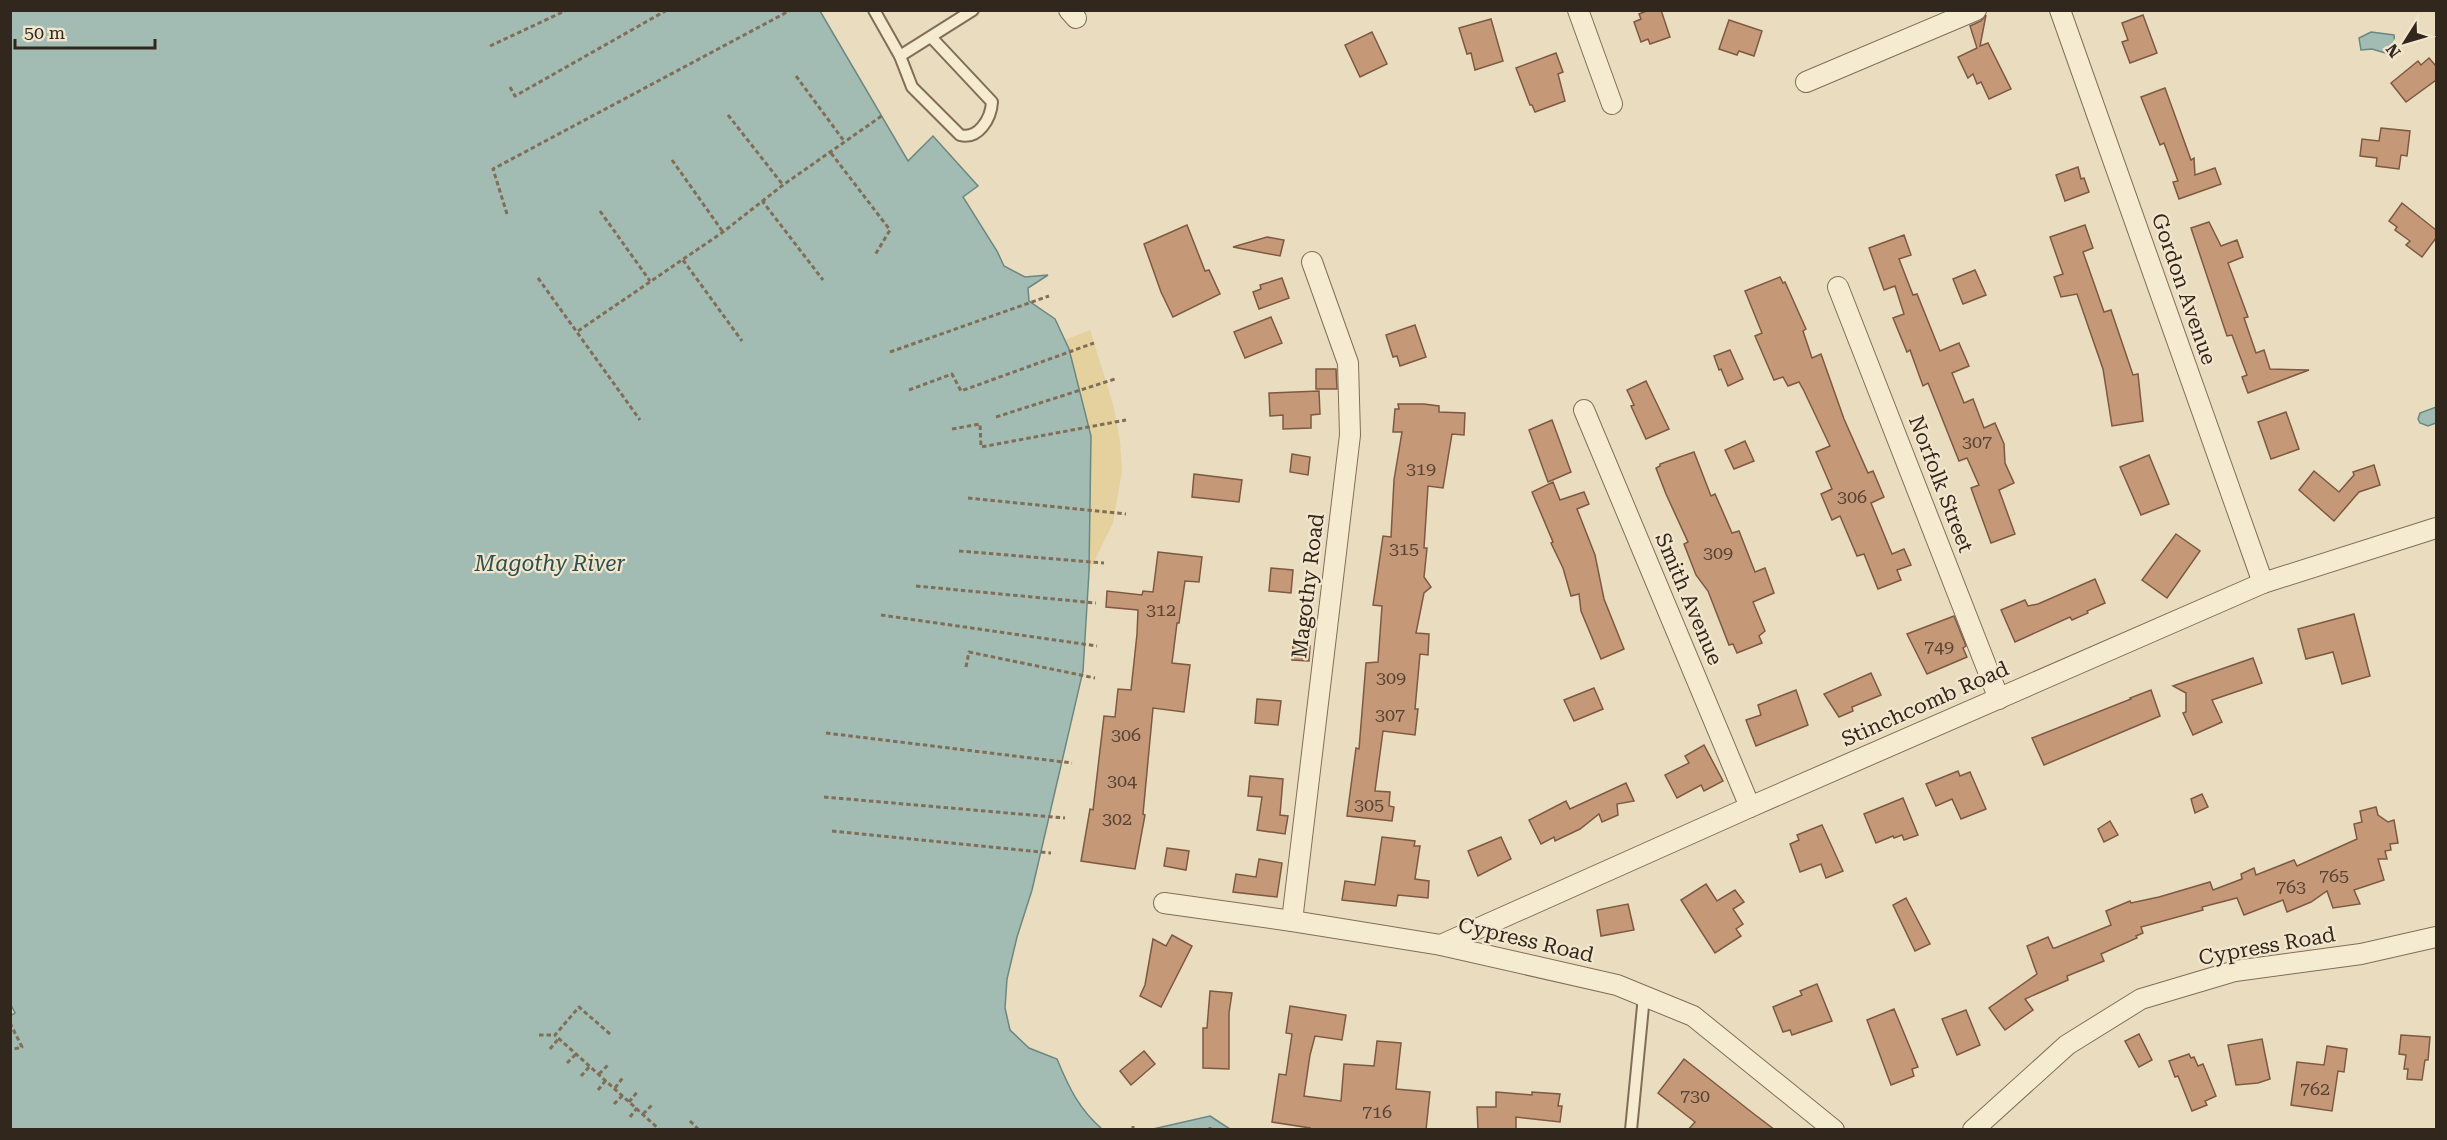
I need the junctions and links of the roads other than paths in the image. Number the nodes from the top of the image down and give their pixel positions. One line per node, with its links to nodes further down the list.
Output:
1 (874, 10): 7 (lane)
2 (973, 10): 6 (lane)
3 (1578, 10): 9 (street)
4 (1976, 10): 8 (street)
5 (2060, 10): 14 (street, Gordon Avenue)
6 (931, 37): 7 (lane); 7 (lane)
7 (900, 56)
8 (1806, 82)
9 (1612, 104)
10 (1312, 262): 18 (street, Magothy Road)
11 (1838, 287): 15 (street, Norfolk Street)
12 (1584, 410): 16 (street, Smith Avenue)
13 (2436, 528): 14 (street, Stinchcomb Road)
14 (2263, 583): 15 (street, Stinchcomb Road)
15 (1999, 699): 16 (street, Stinchcomb Road)
16 (1750, 807): 20 (street, Stinchcomb Road)
17 (1164, 903): 18 (street, Cypress Road)
18 (1292, 921): 20 (street, Cypress Road)
19 (2436, 937): 24 (street, Cypress Road)
20 (1441, 945): 21 (street, Cypress Road)
21 (1644, 996): 22 (lane); 23 (street, Cypress Road)
22 (1631, 1130)
23 (1834, 1130)
24 (1972, 1130)

